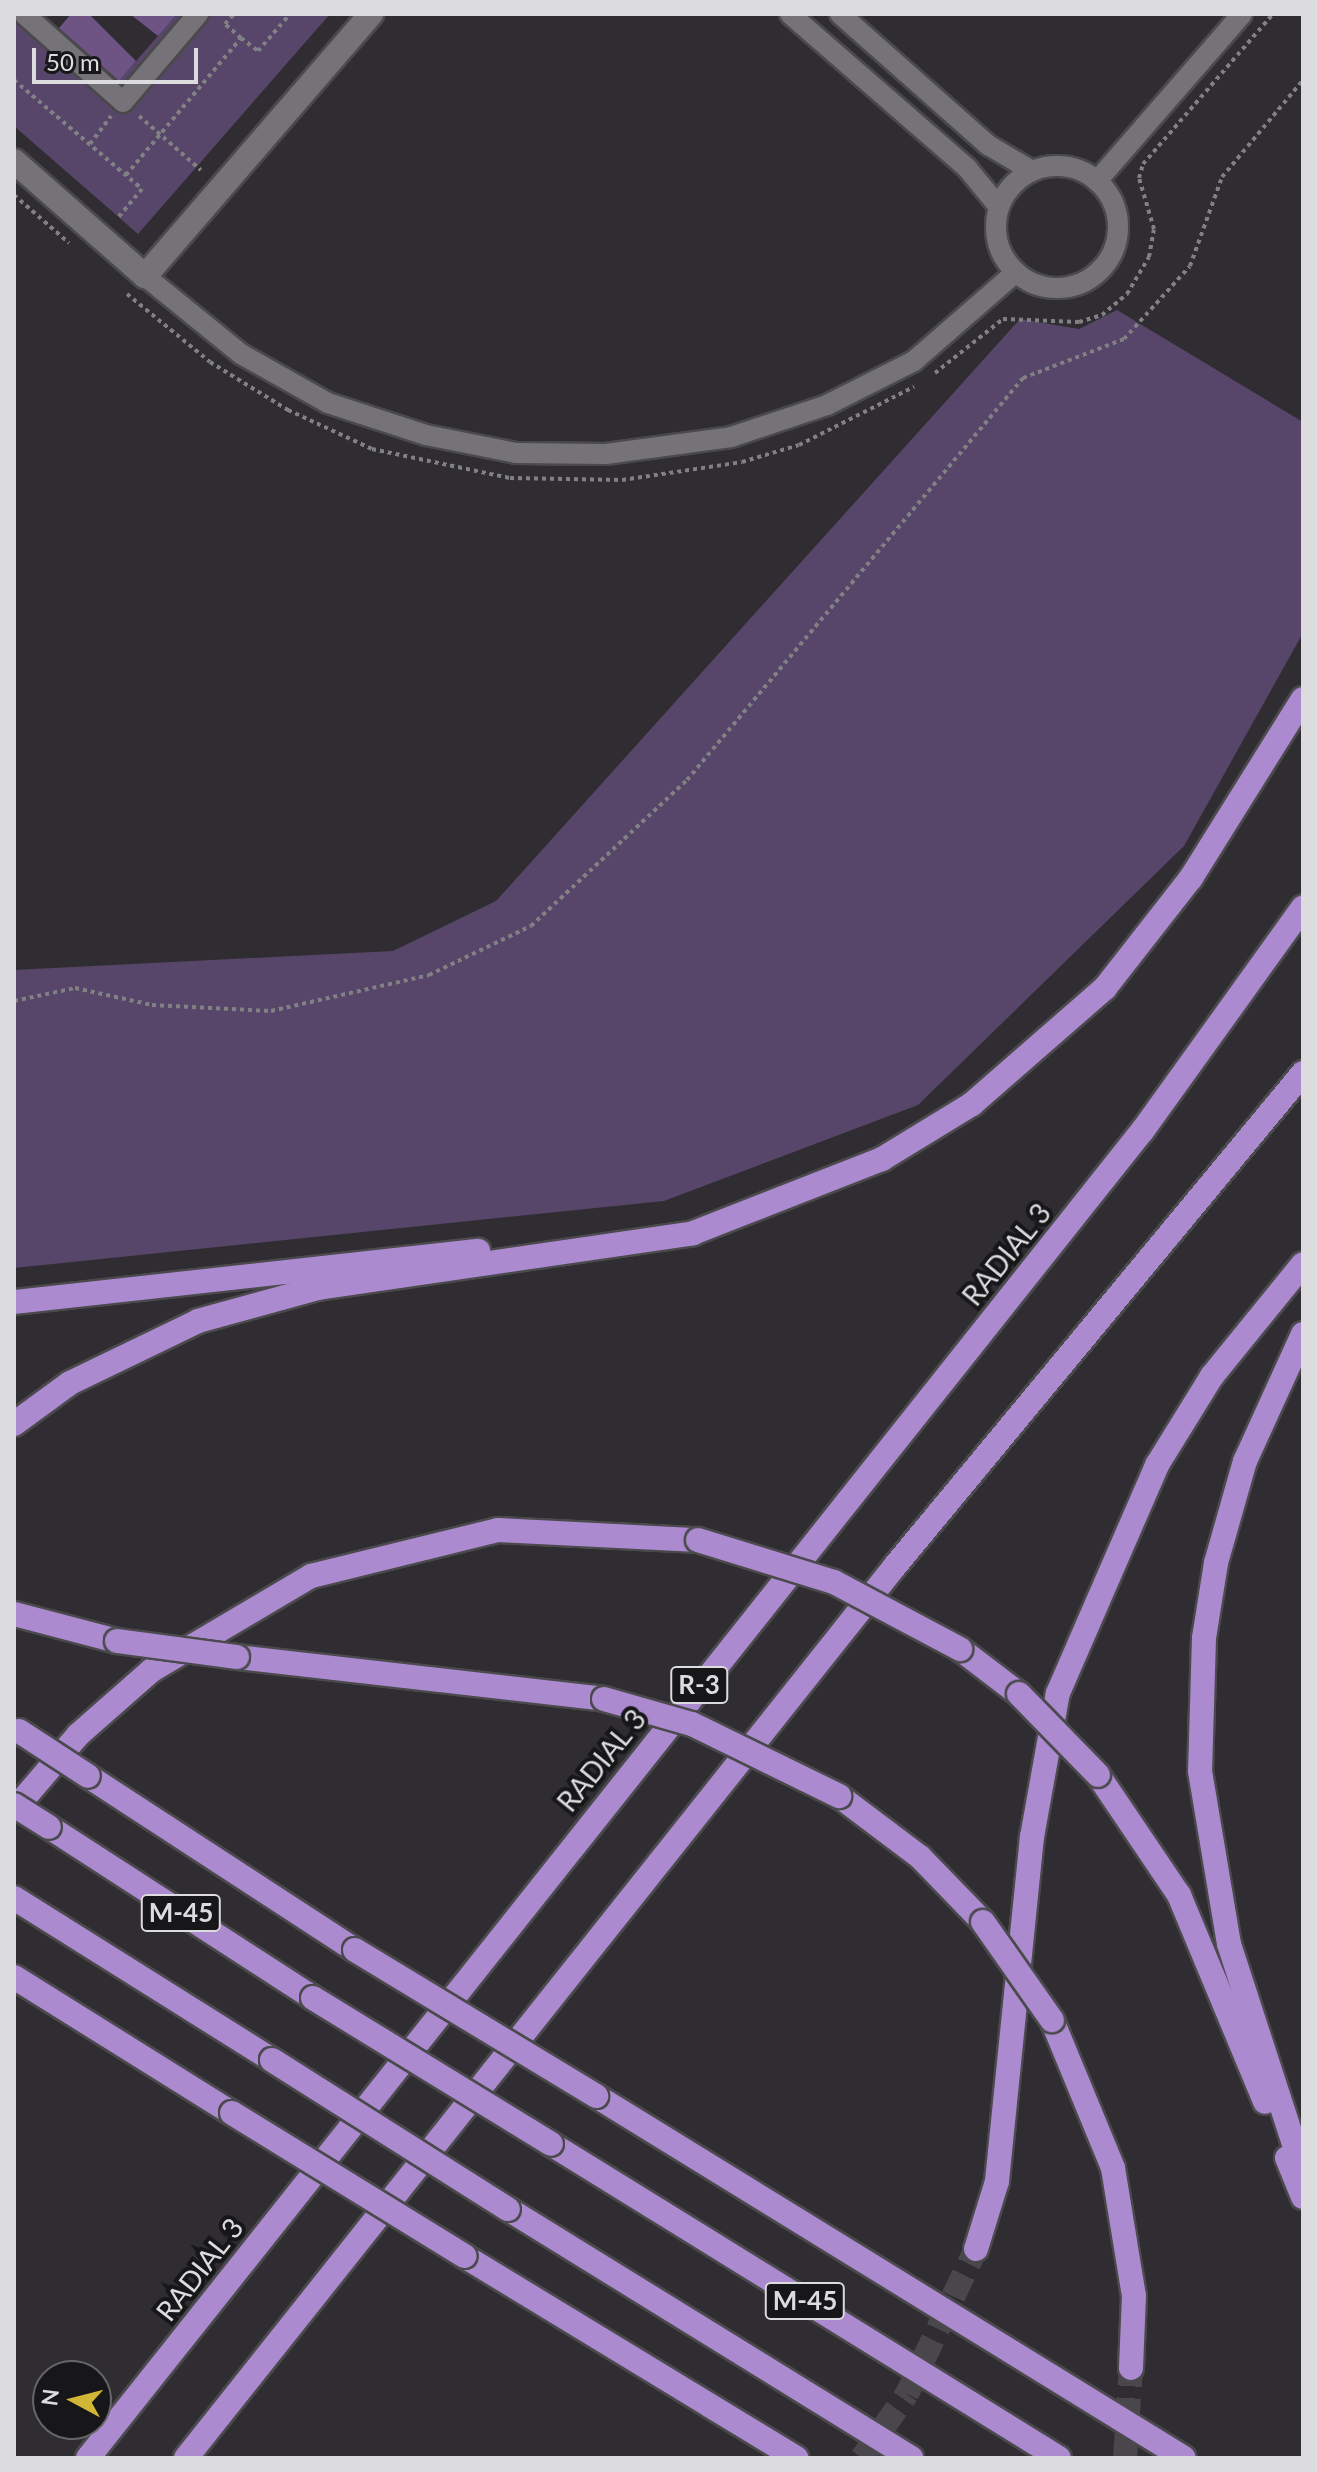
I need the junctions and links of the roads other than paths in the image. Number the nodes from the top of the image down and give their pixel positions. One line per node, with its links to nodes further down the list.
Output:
1 (24, 14): 2 (street)
2 (198, 14)
3 (371, 14): 12 (street)
4 (790, 14): 10 (street)
5 (840, 14): 8 (street)
6 (1242, 14): 9 (street)
7 (14, 161): 12 (street)
8 (1032, 171): 9 (street); 10 (street)
9 (1097, 181): 11 (street)
10 (999, 207): 11 (street)
11 (1016, 272): 12 (street)
12 (145, 276)
13 (1303, 699): 16 (highway)
14 (1303, 907): 30 (highway, RADIAL 3 / R-3)
15 (1303, 1073): 31 (highway, R-3)
16 (616, 1249): 18 (highway); 20 (highway)
17 (1303, 1264): 28 (highway)
18 (14, 1302)
19 (1303, 1334): 26 (highway)
20 (14, 1424)
21 (14, 1614): 29 (highway, bridge)
22 (16, 1729): 35 (highway, bridge)
23 (14, 1808): 27 (highway, bridge); 34 (highway, M-45, bridge)
24 (14, 1898): 33 (highway, M-45, bridge)
25 (14, 1977): 32 (highway, bridge)
26 (1303, 2172)
27 (1303, 2197)
28 (976, 2249)
29 (1131, 2368)
30 (88, 2458)
31 (186, 2458)
32 (796, 2458)
33 (911, 2458)
34 (1059, 2458)
35 (1184, 2458)

